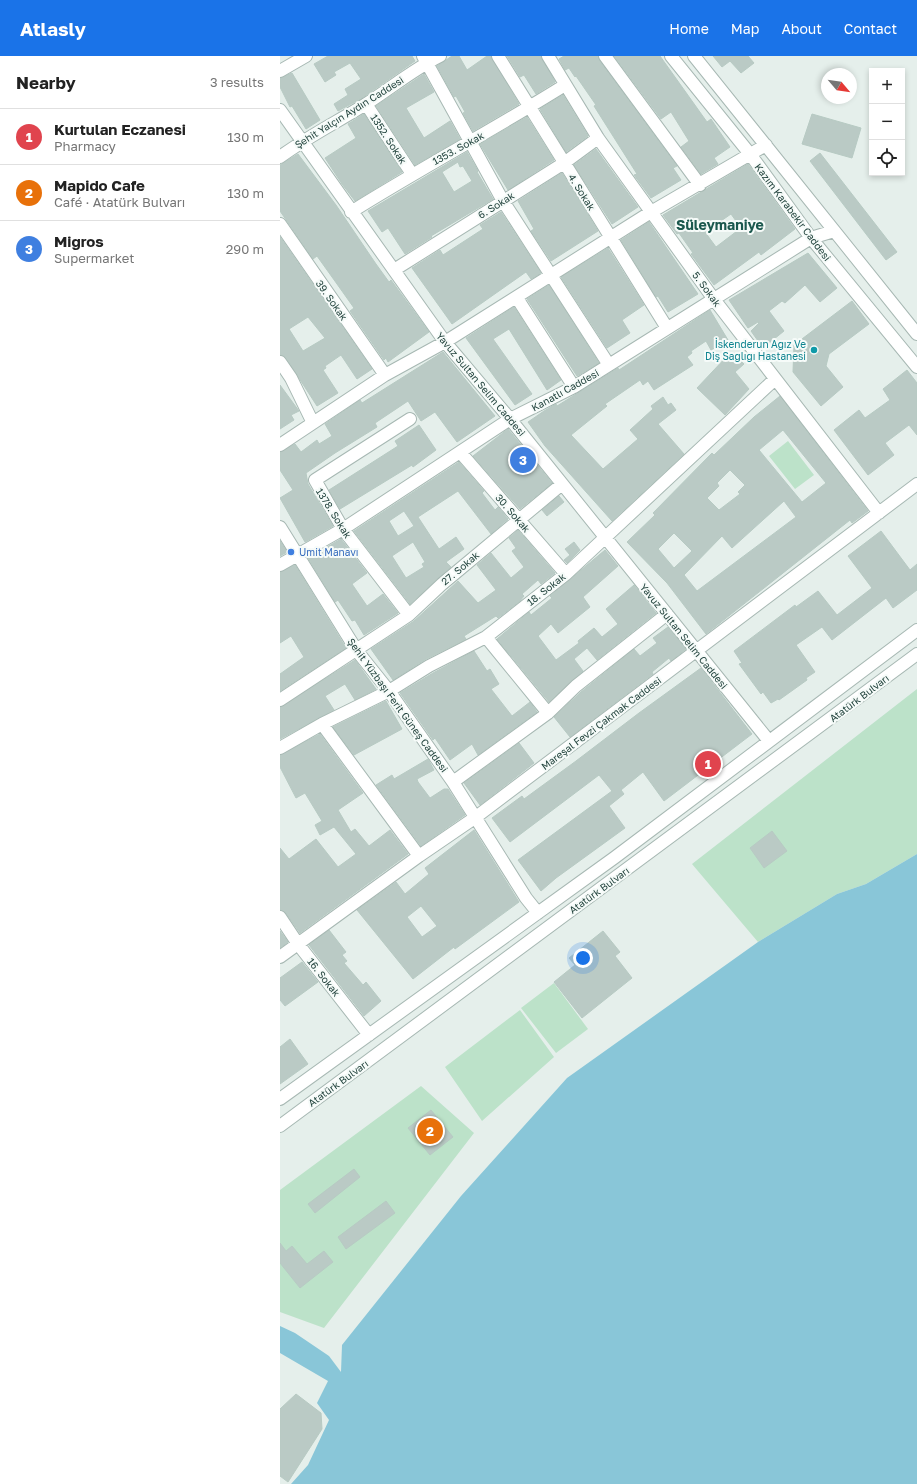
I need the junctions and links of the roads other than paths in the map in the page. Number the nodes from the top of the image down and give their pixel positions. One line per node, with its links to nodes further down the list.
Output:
1 (306, 56): 9 (street)
2 (440, 56): 8 (street, Şehit Yalçın Aydın Caddesi)
3 (498, 56): 12 (street, 4. Sokak)
4 (548, 56): 10 (street, 5. Sokak)
5 (605, 56): 22 (street)
6 (671, 56): 18 (street, Kazım Karabekir Caddesi)
7 (694, 56): 17 (street, Kazım Karabekir Caddesi)
8 (425, 59): 11 (street, Şehit Yalçın Aydın Caddesi); 16 (street)
9 (280, 71)
10 (565, 85): 12 (street, 1353. Sokak); 14 (street, 5. Sokak)
11 (366, 104): 15 (street, Şehit Yalçın Aydın Caddesi); 21 (street, 1352. Sokak)
12 (529, 107): 16 (street, 1353. Sokak); 20 (street, 4. Sokak)
13 (280, 110): 15 (street, Yavuz Sultan Selim Caddesi)
14 (598, 138): 20 (street, 6. Sokak); 25 (street, 5. Sokak)
15 (301, 141): 19 (street, Şehit Yalçın Aydın Caddesi); 24 (street, Yavuz Sultan Selim Caddesi)
16 (470, 142): 21 (street, 1353. Sokak); 23 (street)
17 (766, 145): 18 (street); 27 (street, Kazım Karabekir Caddesi)
18 (750, 154): 22 (street); 29 (street, Kazım Karabekir Caddesi)
19 (280, 156)
20 (564, 163): 23 (street, 6. Sokak); 28 (street, 4. Sokak)
21 (412, 174): 24 (street, 1353. Sokak)
22 (700, 185): 25 (street)
23 (503, 201): 30 (street, 6. Sokak); 31 (street)
24 (351, 212): 30 (street, Yavuz Sultan Selim Caddesi)
25 (651, 212): 28 (street); 33 (street, 5. Sokak)
26 (280, 224): 40 (street, 39. Sokak)
27 (834, 231): 29 (street, Kanatlı Caddesi); 35 (street, Kazım Karabekir Caddesi)
28 (610, 238): 31 (street); 34 (street, 4. Sokak)
29 (811, 238): 33 (street, Kanatlı Caddesi); 39 (street, Kazım Karabekir Caddesi)
30 (394, 270): 36 (street, Yavuz Sultan Selim Caddesi)
31 (552, 276): 32 (street); 38 (street)
32 (516, 298): 36 (street); 42 (street)
33 (713, 298): 34 (street, Kanatlı Caddesi); 41 (street, 5. Sokak)
34 (667, 328): 38 (street, Kanatlı Caddesi)
35 (917, 334)
36 (445, 342): 40 (street); 44 (street, Yavuz Sultan Selim Caddesi)
37 (280, 362): 45 (street)
38 (609, 365): 42 (street, Kanatlı Caddesi)
39 (917, 368)
40 (385, 375): 45 (street)
41 (775, 379): 50 (street, 5. Sokak); 54 (street, 18. Sokak)
42 (574, 387): 44 (street, Kanatlı Caddesi)
43 (410, 419): 53 (street, 1378. Sokak)
44 (510, 419): 47 (street, Kanatlı Caddesi); 48 (street, Yavuz Sultan Selim Caddesi)
45 (313, 423): 46 (street)
46 (280, 445)
47 (460, 452): 51 (street, 30. Sokak); 53 (street, Kanatlı Caddesi)
48 (562, 484): 51 (street, 27. Sokak); 54 (street, Yavuz Sultan Selim Caddesi)
49 (917, 484): 50 (street, Mareşal Fevzi Çakmak Caddesi)
50 (879, 513): 63 (street, Mareşal Fevzi Çakmak Caddesi)
51 (518, 519): 57 (street, 30. Sokak); 59 (street, 27. Sokak)
52 (280, 527): 55 (street, Şehit Yüzbaşı Ferit Güneş Caddesi)
53 (343, 530): 55 (street, Kanatlı Caddesi); 59 (street, 1378. Sokak)
54 (605, 538): 57 (street, 18. Sokak); 58 (street, Yavuz Sultan Selim Caddesi)
55 (298, 554): 56 (street, Kanatlı Caddesi); 62 (street, Şehit Yüzbaşı Ferit Güneş Caddesi)
56 (280, 565)
57 (566, 574): 61 (street, 18. Sokak)
58 (667, 614): 63 (street, Yavuz Sultan Selim Caddesi); 67 (street)
59 (408, 615): 62 (street, 27. Sokak)
60 (917, 630): 69 (street, Atatürk Bulvarı)
61 (486, 637): 65 (street, 18. Sokak); 67 (street)
62 (357, 651): 65 (street, Şehit Yüzbaşı Ferit Güneş Caddesi); 66 (street, 27. Sokak)
63 (697, 651): 69 (street, Yavuz Sultan Selim Caddesi); 72 (street, Mareşal Fevzi Çakmak Caddesi)
64 (917, 654): 80 (street, Atatürk Bulvarı)
65 (389, 691): 68 (street, 18. Sokak); 71 (street, Şehit Yüzbaşı Ferit Güneş Caddesi)
66 (280, 700)
67 (548, 713): 71 (street)
68 (322, 724): 70 (street, 18. Sokak); 73 (street)
69 (769, 741): 74 (street, Atatürk Bulvarı)
70 (280, 748)
71 (453, 782): 72 (street, Şehit Yüzbaşı Ferit Güneş Caddesi)
72 (476, 817): 73 (street, Mareşal Fevzi Çakmak Caddesi); 74 (street, Şehit Yüzbaşı Ferit Güneş Caddesi)
73 (419, 856): 76 (street, Mareşal Fevzi Çakmak Caddesi)
74 (538, 914): 78 (street, Atatürk Bulvarı)
75 (280, 918): 76 (street, 16. Sokak)
76 (298, 944): 77 (street, Mareşal Fevzi Çakmak Caddesi); 78 (street, 16. Sokak)
77 (280, 957)
78 (369, 1035): 79 (street, Atatürk Bulvarı)
79 (280, 1099)
80 (280, 1126)

